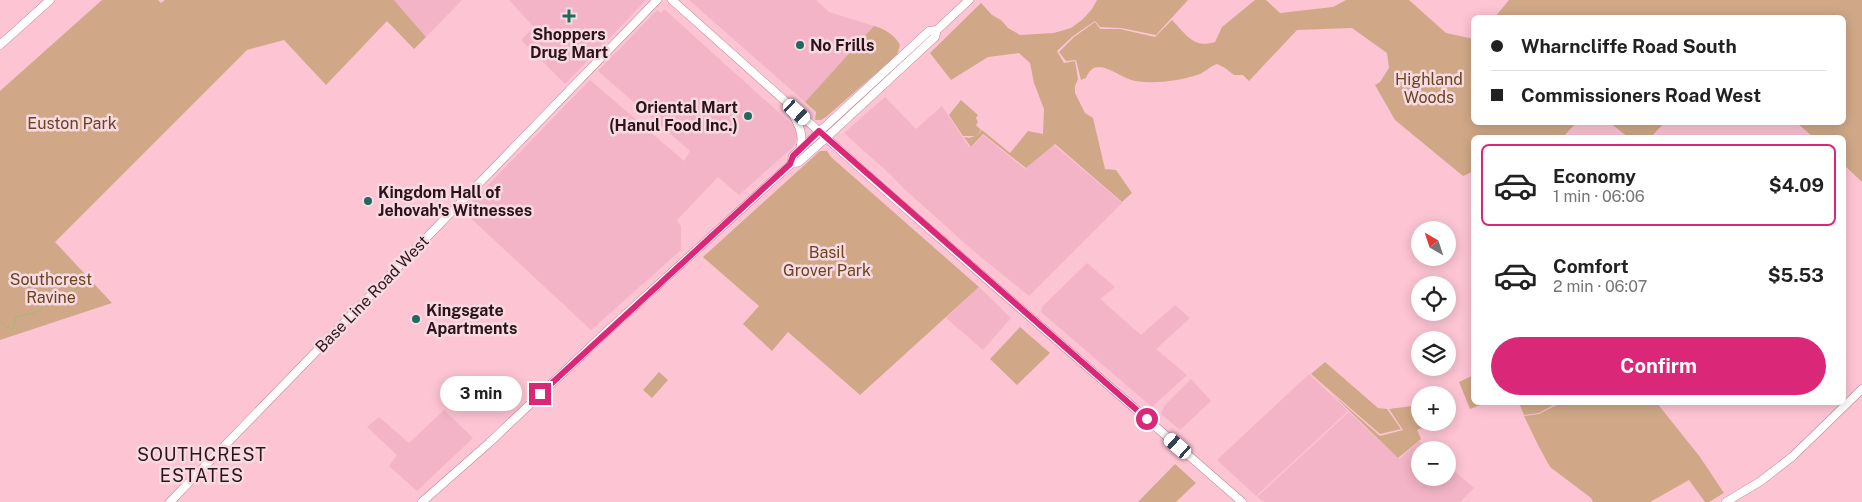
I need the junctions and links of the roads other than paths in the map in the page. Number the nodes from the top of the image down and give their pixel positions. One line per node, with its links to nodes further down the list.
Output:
1 (50, 0): 7 (main road)
2 (657, 0): 18 (main road, Base Line Road West)
3 (672, 0): 5 (main road)
4 (969, 0): 6 (main road)
5 (678, 3): 8 (main road)
6 (937, 30): 9 (main road); 10 (main road)
7 (0, 45)
8 (786, 102): 9 (main road); 11 (main road)
9 (819, 131): 10 (main road); 11 (main road)
10 (826, 138): 12 (main road); 20 (main road)
11 (799, 150): 12 (main road)
12 (790, 164): 19 (main road)
13 (1862, 389): 14 (main road)
14 (1856, 395): 15 (main road); 17 (main road)
15 (1862, 402)
16 (1846, 405): 21 (main road)
17 (1846, 405)
18 (170, 502)
19 (422, 502)
20 (1242, 502)
21 (1726, 502)

